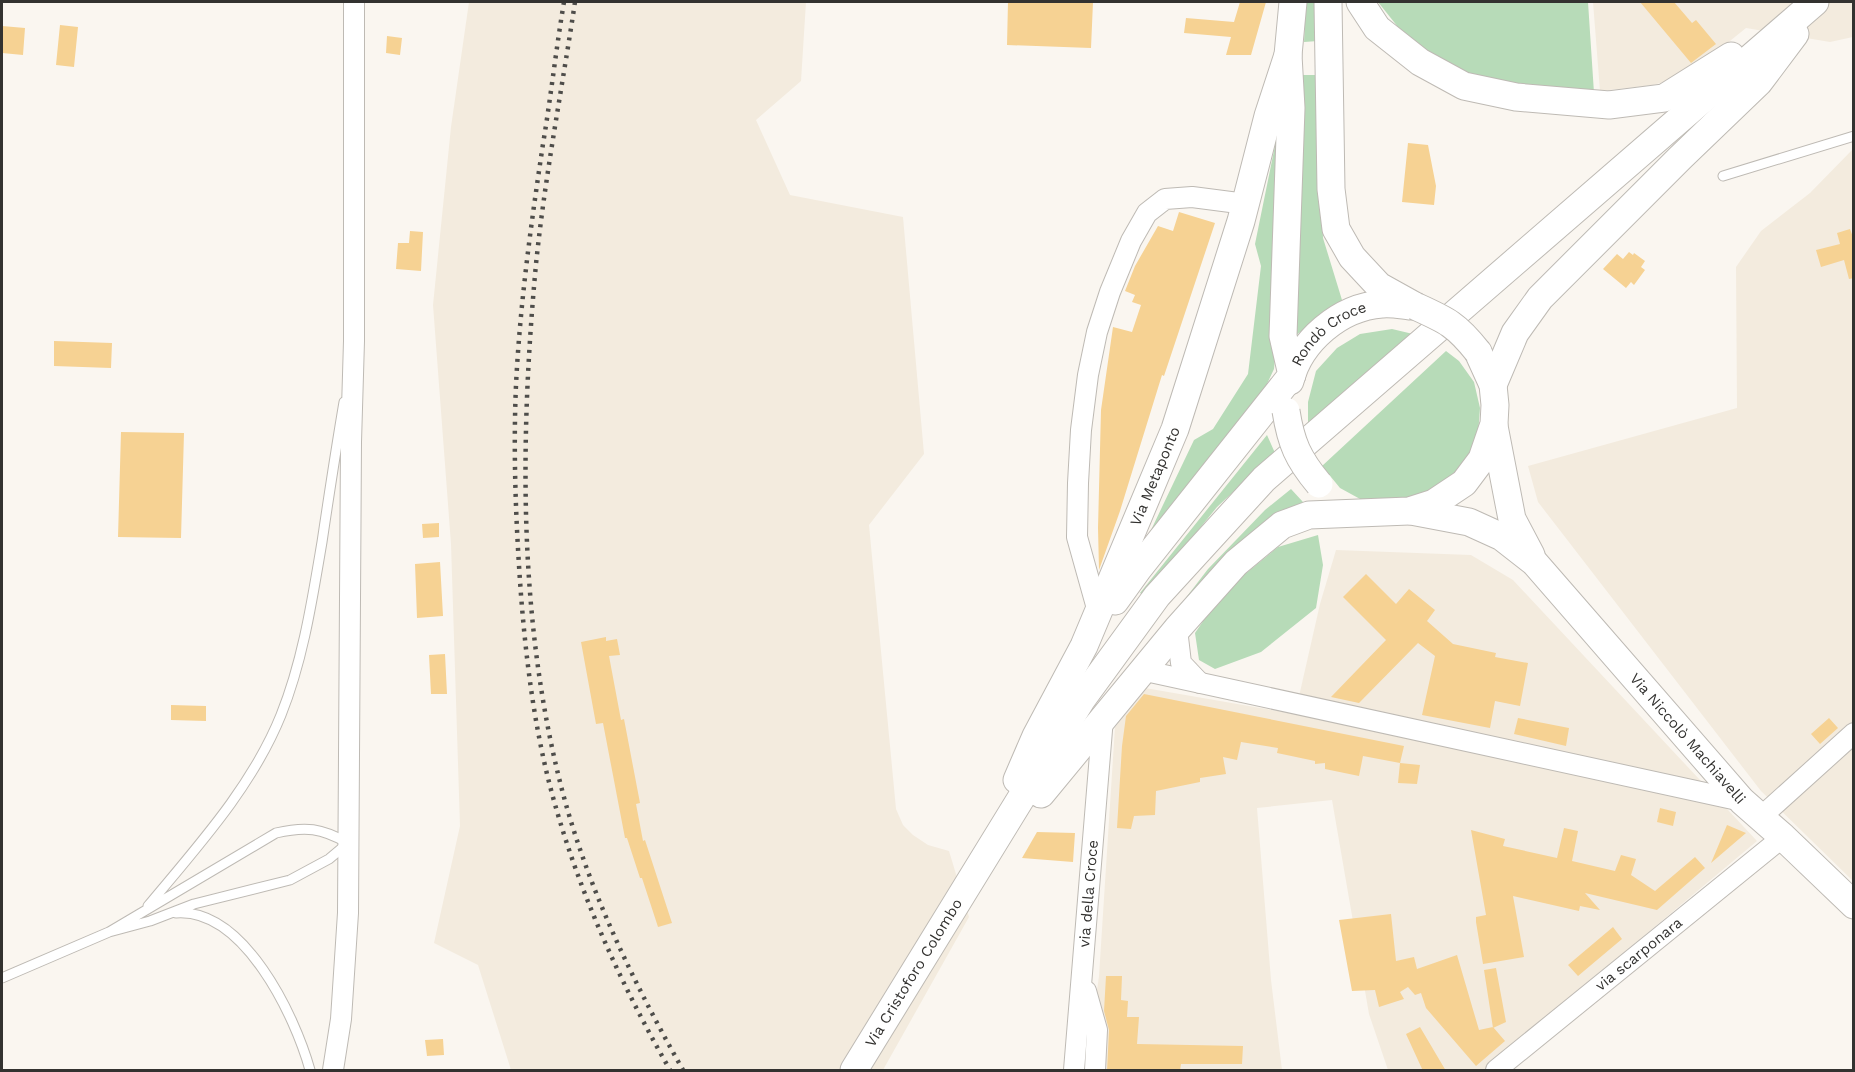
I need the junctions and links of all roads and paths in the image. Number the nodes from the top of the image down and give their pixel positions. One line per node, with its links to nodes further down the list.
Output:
1 (354, 2): 9 (street)
2 (367, 2): 9 (street)
3 (1293, 2): 8 (main road)
4 (1328, 2): 13 (main road)
5 (1360, 2): 6 (main road)
6 (1813, 2): 31 (main road)
7 (1820, 2): 16 (main road)
8 (1288, 55): 12 (main road, Via Metaponto); 15 (main road)
9 (354, 109): 14 (street)
10 (1854, 136): 11 (lane)
11 (1723, 176)
12 (1246, 204): 21 (main road, Via Metaponto); 21 (street)
13 (1415, 306): 15 (main road, Rondò Croce); 16 (main road, bridge)
14 (354, 340): 30 (street); 33 (lane)
15 (1292, 375): 18 (main road, Rondò Croce, bridge); 23 (main road)
16 (1492, 385): 17 (main road)
17 (1494, 424): 19 (main road); 20 (main road)
18 (1373, 511): 19 (main road); 22 (main road)
19 (1410, 511): 20 (main road)
20 (1534, 562): 28 (main road, Via Niccolò Machiavelli)
21 (1098, 612): 23 (main road, Via Metaponto)
22 (1177, 628): 24 (main road); 25 (street)
23 (1084, 646): 31 (main road, Via Metaponto)
24 (1141, 670): 25 (street); 26 (main road)
25 (1200, 683): 28 (street)
26 (1103, 718): 31 (main road); 37 (street, via della Croce)
27 (1854, 733): 28 (street)
28 (1752, 809): 29 (main road, Via Niccolò Machiavelli)
29 (1783, 837): 32 (main road, Via Niccolò Machiavelli); 43 (street, via scarponara)
30 (348, 843): 33 (lane); 34 (lane); 39 (street)
31 (975, 876): 40 (main road, Via Cristoforo Colombo)
32 (1854, 905)
33 (145, 910): 35 (lane)
34 (168, 914): 35 (lane); 38 (lane)
35 (109, 932): 36 (lane)
36 (2, 978)
37 (1082, 978): 41 (street, via della Croce); 42 (street)
38 (310, 1071)
39 (333, 1071)
40 (854, 1071)
41 (1074, 1071)
42 (1095, 1071)
43 (1496, 1071)

